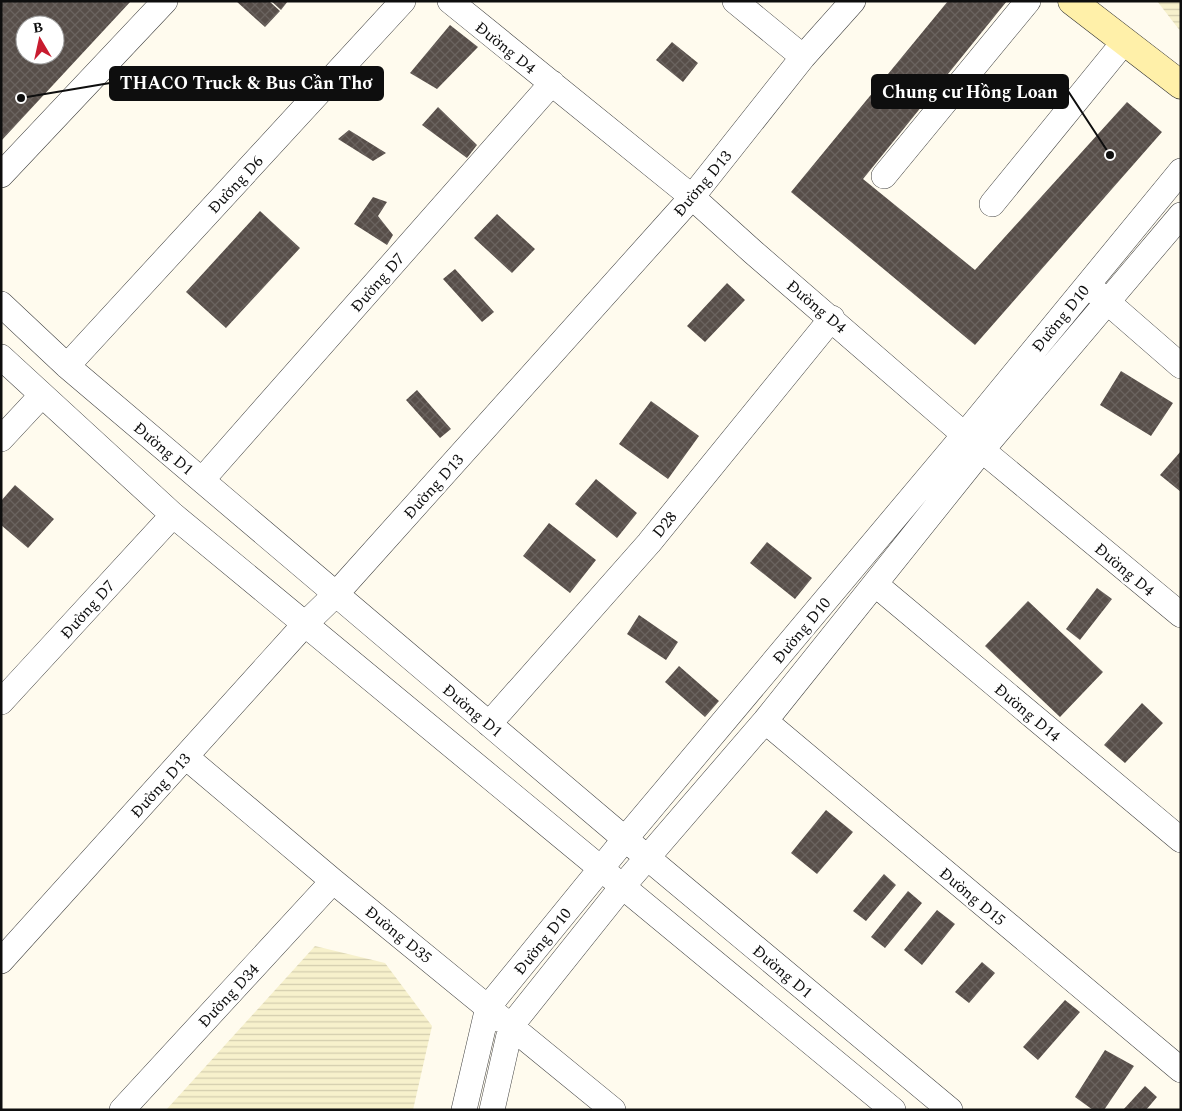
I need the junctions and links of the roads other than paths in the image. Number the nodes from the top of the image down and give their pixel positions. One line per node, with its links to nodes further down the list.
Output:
1 (165, 1): 13 (street)
2 (403, 1): 23 (street, Đường D6)
3 (450, 1): 10 (street, Đường D4)
4 (734, 1): 9 (street)
5 (854, 1): 9 (street, Đường D13)
6 (1028, 1): 14 (street)
7 (1072, 1): 8 (street)
8 (1124, 42): 11 (street); 16 (street)
9 (803, 57): 15 (street, Đường D13)
10 (552, 83): 15 (street, Đường D4); 28 (street, Đường D7)
11 (1181, 85)
12 (1181, 171): 18 (street, Đường D10)
13 (1, 176)
14 (884, 176)
15 (692, 197): 21 (street, Đường D4); 31 (street, Đường D13)
16 (992, 204)
17 (1181, 215): 19 (street, Đường D10)
18 (1087, 285): 19 (street); 27 (street, Đường D10)
19 (1108, 302): 24 (street); 27 (street, Đường D10)
20 (1, 304): 23 (street, Đường D1)
21 (832, 318): 27 (street, Đường D4); 36 (street, D28)
22 (1, 357): 25 (street)
23 (67, 366): 28 (street, Đường D1)
24 (1181, 366)
25 (41, 396): 26 (street); 29 (street)
26 (1, 439)
27 (974, 442): 30 (street, Đường D10); 32 (street, Đường D4); 38 (street, Đường D10)
28 (202, 480): 31 (street, Đường D1)
29 (172, 515): 33 (street); 34 (street, Đường D7)
30 (875, 584): 35 (street, Đường D10); 39 (street, Đường D14)
31 (336, 594): 33 (street, Đường D13); 36 (street, Đường D1)
32 (1181, 615)
33 (305, 624): 37 (street, Đường D13); 41 (street)
34 (1, 702)
35 (764, 721): 40 (street, Đường D10); 47 (street, Đường D15)
36 (489, 724): 38 (street, Đường D1)
37 (186, 757): 42 (street, Đường D35); 44 (street, Đường D13)
38 (625, 839): 40 (street, Đường D1); 41 (street, Đường D10)
39 (1181, 840)
40 (647, 857): 43 (street, Đường D10); 53 (street, Đường D1)
41 (601, 869): 43 (street); 45 (street, Đường D10)
42 (333, 881): 45 (street, Đường D35); 48 (street, Đường D34)
43 (622, 887): 46 (street, Đường D10); 52 (street)
44 (1, 961)
45 (488, 1008): 46 (street, Đường D35); 49 (street, Đường D10)
46 (511, 1026): 50 (street, Đường D10); 51 (street, Đường D35)
47 (1181, 1070)
48 (122, 1110)
49 (464, 1110)
50 (492, 1110)
51 (613, 1110)
52 (892, 1110)
53 (950, 1110)

